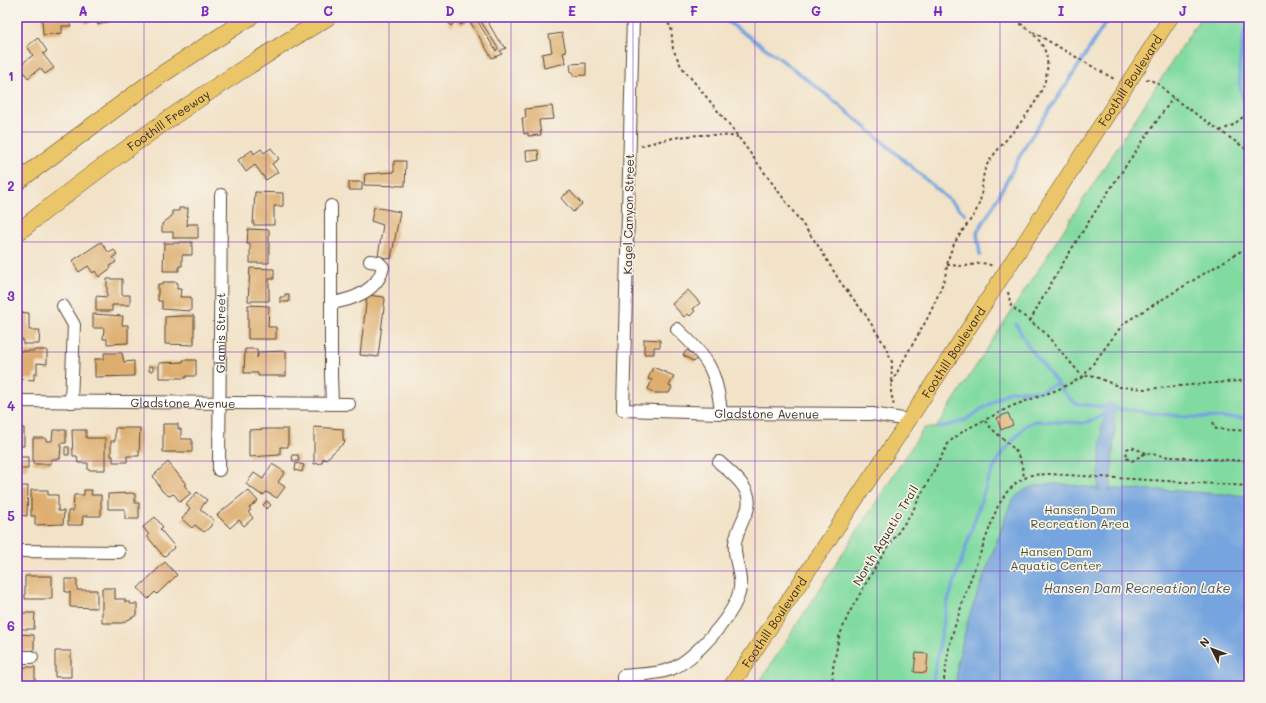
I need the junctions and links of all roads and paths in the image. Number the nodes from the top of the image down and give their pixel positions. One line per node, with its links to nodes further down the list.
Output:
1 (250, 17): 15 (highway)
2 (328, 17): 18 (highway, Foothill Freeway)
3 (633, 17): 13 (street, Kagel Canyon Street)
4 (658, 17): 12 (path)
5 (1011, 17): 7 (path)
6 (1171, 17): 8 (main road, Foothill Boulevard)
7 (1030, 31): 8 (path); 21 (path)
8 (1126, 86): 9 (path); 22 (main road, Foothill Boulevard)
9 (1173, 98): 11 (path); 25 (path)
10 (1249, 112): 11 (path)
11 (1219, 131): 14 (path)
12 (738, 137): 13 (path); 29 (path)
13 (630, 150): 35 (street, Kagel Canyon Street)
14 (1249, 151)
15 (17, 182)
16 (221, 196): 32 (street, Glamis Street)
17 (330, 206): 23 (street)
18 (17, 233)
19 (1249, 246): 27 (path)
20 (370, 261): 23 (street)
21 (947, 265): 22 (path); 29 (path)
22 (1004, 274): 25 (path); 37 (main road, Foothill Boulevard)
23 (331, 303): 33 (street)
24 (63, 306): 31 (street)
25 (1030, 321): 27 (path)
26 (677, 329): 36 (street)
27 (1083, 377): 28 (path); 38 (path, North Aquatic Trail)
28 (1249, 380)
29 (891, 384): 37 (path)
30 (17, 401): 31 (street, Gladstone Avenue)
31 (71, 402): 32 (street, Gladstone Avenue)
32 (219, 402): 33 (street, Gladstone Avenue); 44 (street, Glamis Street)
33 (332, 404): 34 (street, Gladstone Avenue)
34 (349, 404)
35 (623, 410): 36 (street, Gladstone Avenue)
36 (721, 414): 37 (street, Gladstone Avenue)
37 (910, 420): 52 (main road, Foothill Boulevard)
38 (984, 420): 45 (path); 53 (path, North Aquatic Trail)
39 (1213, 422): 40 (path)
40 (1249, 431)
41 (1146, 453): 41 (path); 42 (path)
42 (1249, 461)
43 (720, 462): 51 (street)
44 (218, 470)
45 (1024, 478): 46 (path); 54 (path)
46 (1249, 486)
47 (17, 550): 48 (street)
48 (119, 552)
49 (17, 657): 50 (street)
50 (32, 657)
51 (623, 681)
52 (731, 686)
53 (832, 686)
54 (944, 686)

